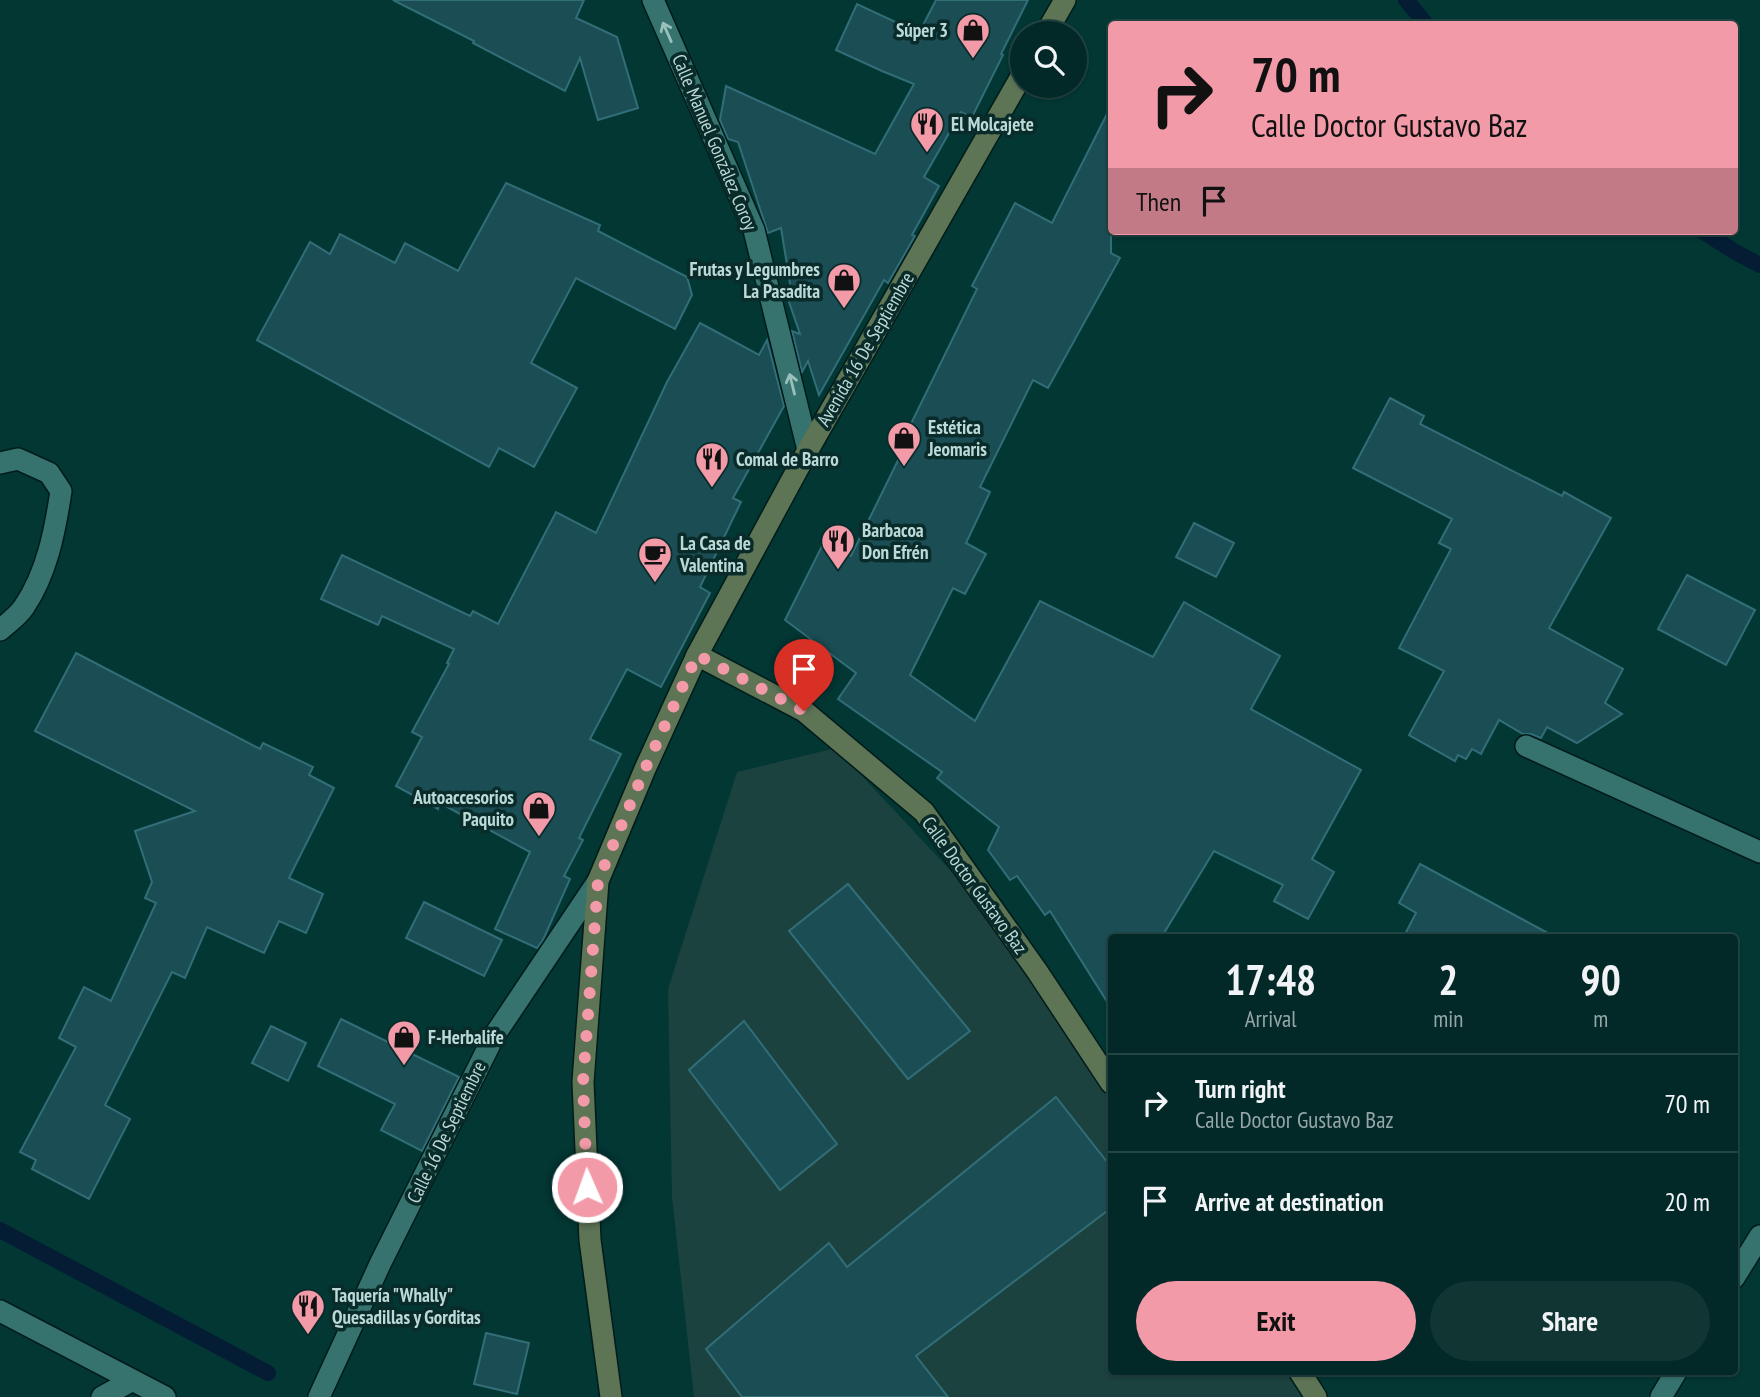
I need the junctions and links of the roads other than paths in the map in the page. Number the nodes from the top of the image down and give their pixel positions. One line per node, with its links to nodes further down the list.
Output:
1 (653, 0): 5 (street, Calle Manuel González Coroy, one-way to 1)
2 (1065, 0): 3 (main road)
3 (1053, 21)
4 (1010, 96): 5 (main road, Avenida 16 De Septiembre)
5 (808, 450): 8 (main road, Avenida 16 De Septiembre)
6 (0, 463): 7 (street)
7 (0, 630)
8 (697, 655): 11 (main road, Avenida 16 De Septiembre); 12 (main road, Calle Doctor Gustavo Baz)
9 (1526, 746): 10 (street)
10 (1760, 852)
11 (598, 881): 21 (street, Calle 16 De Septiembre); 22 (main road, Avenida 16 De Septiembre)
12 (1108, 1078)
13 (1760, 1236): 14 (street)
14 (1738, 1272)
15 (0, 1311): 18 (street)
16 (1302, 1375): 23 (main road)
17 (1674, 1375): 24 (street)
18 (131, 1381): 19 (street); 20 (street)
19 (102, 1397)
20 (165, 1397)
21 (318, 1397)
22 (611, 1397)
23 (1316, 1397)
24 (1661, 1397)

